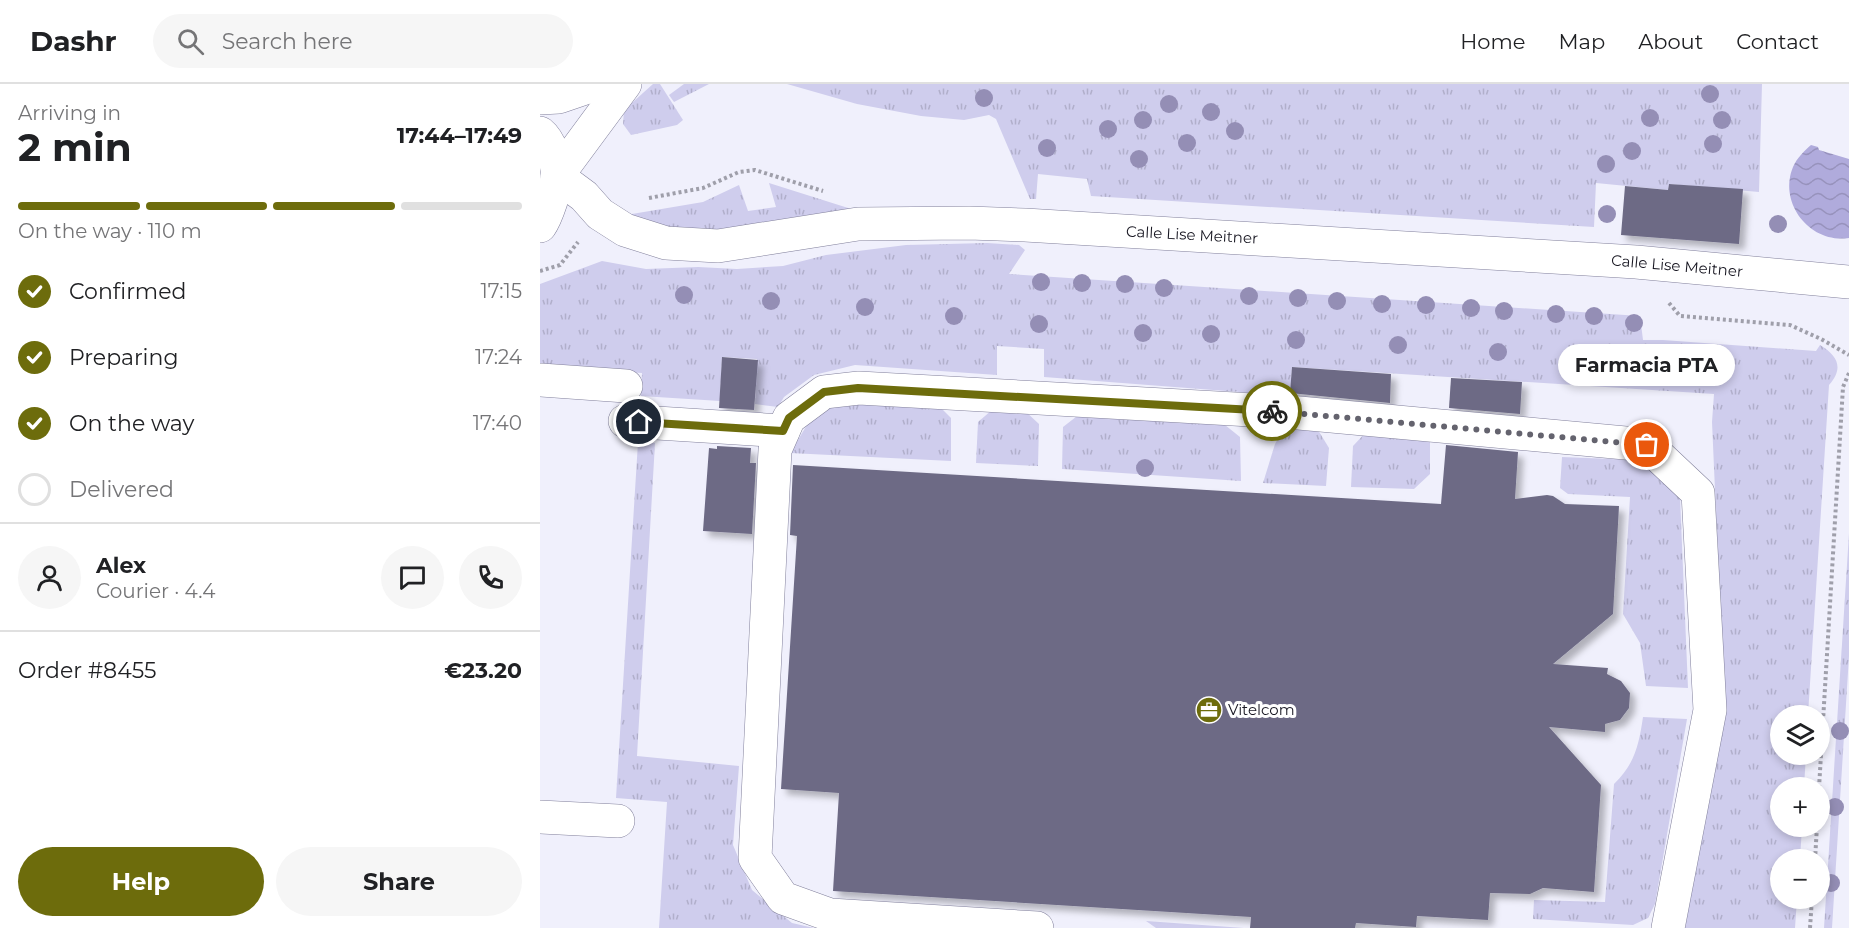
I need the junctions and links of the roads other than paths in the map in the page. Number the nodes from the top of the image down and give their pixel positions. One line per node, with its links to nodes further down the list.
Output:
1 (597, 84): 3 (street)
2 (625, 84): 5 (street)
3 (540, 98)
4 (540, 133): 5 (street)
5 (557, 176): 6 (street); 7 (street, Calle Lise Meitner)
6 (540, 226)
7 (1849, 282)
8 (542, 381): 9 (street)
9 (627, 386)
10 (625, 421): 11 (street)
11 (783, 431): 14 (street); 15 (street)
12 (540, 817): 13 (street)
13 (618, 821)
14 (1037, 928)
15 (1668, 928)

